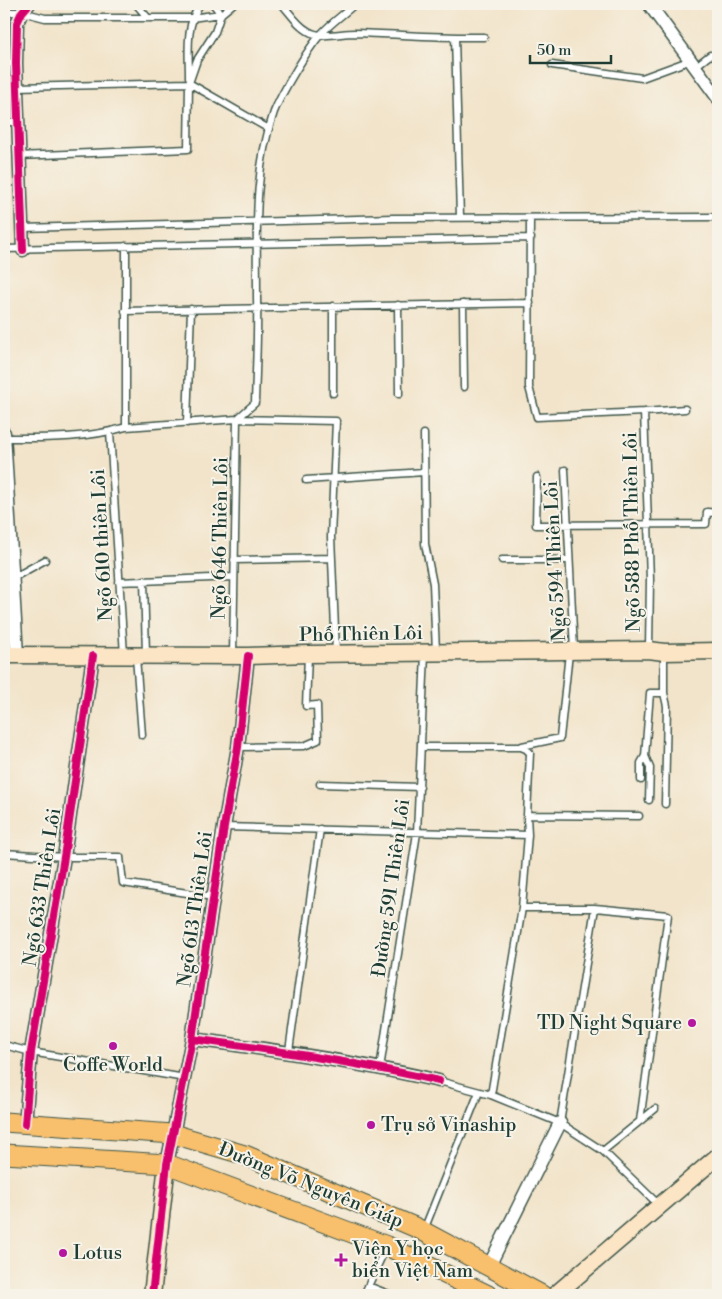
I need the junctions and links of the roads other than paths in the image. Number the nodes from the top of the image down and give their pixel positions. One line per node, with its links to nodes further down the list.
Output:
1 (136, 4): 11 (lane)
2 (200, 4): 12 (lane)
3 (213, 4): 10 (lane)
4 (233, 4): 10 (lane)
5 (282, 4): 13 (lane)
6 (355, 4): 13 (lane)
7 (649, 4): 18 (street)
8 (25, 8): 9 (lane); 11 (lane); 17 (street)
9 (4, 12)
10 (221, 14): 12 (lane); 20 (lane)
11 (148, 18): 12 (lane)
12 (191, 18): 20 (lane)
13 (321, 35): 14 (lane); 25 (lane)
14 (455, 37): 15 (lane); 27 (lane)
15 (484, 37)
16 (718, 56): 18 (lane)
17 (10, 63): 21 (street)
18 (694, 63): 19 (lane); 22 (street)
19 (552, 66)
20 (189, 83): 21 (lane); 25 (lane); 26 (lane)
21 (16, 87): 24 (street)
22 (718, 98)
23 (4, 122): 24 (lane)
24 (17, 122): 26 (street)
25 (269, 129): 30 (lane)
26 (18, 156): 31 (street)
27 (460, 217): 29 (lane); 30 (lane)
28 (718, 217): 29 (lane)
29 (530, 218): 32 (lane)
30 (257, 221): 31 (lane); 33 (lane)
31 (22, 228): 36 (street)
32 (531, 238): 33 (lane); 37 (lane)
33 (257, 243): 34 (lane); 41 (lane)
34 (126, 246): 36 (lane); 43 (lane)
35 (4, 249): 36 (lane)
36 (23, 250)
37 (530, 303): 38 (lane); 48 (lane)
38 (463, 304): 39 (lane); 44 (lane)
39 (398, 305): 40 (lane); 46 (lane)
40 (333, 306): 41 (lane); 45 (lane)
41 (257, 308): 42 (lane); 49 (lane)
42 (191, 309): 43 (lane); 50 (lane)
43 (125, 311): 51 (lane)
44 (464, 387)
45 (333, 393)
46 (399, 394)
47 (685, 409): 48 (lane)
48 (644, 412): 62 (lane, Ngõ 588 Phố Thiên Lôi)
49 (237, 419): 50 (lane); 59 (lane); 66 (lane, Ngõ 646 Thiên Lôi)
50 (187, 422): 51 (lane)
51 (126, 426): 52 (lane)
52 (110, 432): 55 (lane); 72 (lane, Ngõ 610 thiên Lôi)
53 (4, 434): 55 (street)
54 (424, 434): 57 (lane, Đường 591 Thiên Lôi)
55 (4, 444): 70 (street)
56 (565, 470): 63 (lane, Ngõ 594 Thiên Lôi)
57 (424, 472): 59 (lane); 76 (lane, Đường 591 Thiên Lôi)
58 (537, 477): 63 (lane)
59 (334, 478): 60 (lane); 64 (lane)
60 (306, 480)
61 (718, 513): 62 (lane)
62 (648, 523): 63 (lane); 74 (lane, Ngõ 588 Phố Thiên Lôi)
63 (567, 526): 68 (lane, Ngõ 594 Thiên Lôi)
64 (332, 558): 66 (lane); 78 (lane)
65 (45, 560): 70 (lane)
66 (234, 560): 69 (lane, Ngõ 646 Thiên Lôi)
67 (502, 560): 68 (lane)
68 (569, 560): 73 (lane, Ngõ 594 Thiên Lôi)
69 (234, 577): 71 (lane); 82 (lane, Ngõ 646 Thiên Lôi)
70 (13, 578): 79 (street)
71 (144, 580): 72 (lane); 81 (lane)
72 (120, 582): 81 (lane, Ngõ 610 thiên Lôi)
73 (572, 651): 74 (main road, Phố Thiên Lôi); 76 (main road, Phố Thiên Lôi); 86 (lane, Ngõ 594 Thiên Lôi)
74 (657, 651): 75 (main road, Phố Thiên Lôi); 83 (lane, Ngõ 588 Phố Thiên Lôi)
75 (718, 651)
76 (431, 652): 78 (main road, Phố Thiên Lôi); 87 (lane, Đường 591 Thiên Lôi)
77 (308, 654): 78 (main road, Phố Thiên Lôi); 82 (main road, Phố Thiên Lôi); 85 (lane)
78 (336, 654)
79 (10, 655): 80 (main road, Phố Thiên Lôi)
80 (93, 656): 81 (main road, Phố Thiên Lôi); 101 (street, Ngõ 633 Thiên Lôi)
81 (135, 656): 82 (main road, Phố Thiên Lôi); 84 (lane)
82 (240, 656): 85 (street, Ngõ 613 Thiên Lôi)
83 (664, 693): 88 (lane); 93 (lane, Ngõ 588 Phố Thiên Lôi)
84 (142, 735)
85 (238, 747): 96 (street, Ngõ 613 Thiên Lôi)
86 (518, 747): 87 (lane); 94 (lane)
87 (421, 748): 91 (lane, Đường 591 Thiên Lôi)
88 (645, 756): 89 (lane); 92 (lane)
89 (641, 780)
90 (320, 784): 91 (lane)
91 (420, 787): 98 (lane, Đường 591 Thiên Lôi)
92 (649, 800)
93 (665, 804)
94 (527, 815): 95 (lane); 99 (lane)
95 (640, 816)
96 (224, 827): 97 (lane); 102 (street, Ngõ 613 Thiên Lôi)
97 (320, 829): 98 (lane); 108 (lane)
98 (418, 833): 99 (lane); 109 (lane, Đường 591 Thiên Lôi)
99 (528, 835): 103 (lane)
100 (4, 853): 101 (lane)
101 (64, 857): 102 (lane); 107 (street, Ngõ 633 Thiên Lôi)
102 (213, 897): 105 (street, Ngõ 613 Thiên Lôi)
103 (522, 908): 104 (lane); 113 (lane)
104 (595, 908): 115 (lane); 117 (lane)
105 (192, 1039): 108 (street); 110 (street, Ngõ 613 Thiên Lôi)
106 (4, 1046): 107 (lane)
107 (31, 1052): 110 (lane); 118 (street, Ngõ 633 Thiên Lôi)
108 (290, 1052): 109 (street)
109 (380, 1068): 111 (street)
110 (185, 1078): 119 (street, Ngõ 613 Thiên Lôi)
111 (439, 1081): 112 (lane)
112 (479, 1092): 113 (lane); 125 (lane)
113 (491, 1095): 117 (lane)
114 (655, 1109): 115 (lane)
115 (640, 1121): 120 (lane)
116 (4, 1122): 118 (main road, Đường Võ Nguyên Giáp)
117 (560, 1123): 120 (lane); 127 (street)
118 (25, 1124): 119 (main road, Đường Võ Nguyên Giáp)
119 (173, 1134): 123 (street, Ngõ 613 Thiên Lôi); 125 (main road, Đường Võ Nguyên Giáp)
120 (602, 1151): 124 (lane)
121 (4, 1154): 123 (main road, Đường Võ Nguyên Giáp)
122 (718, 1156): 124 (main road)
123 (167, 1164): 126 (main road, Đường Võ Nguyên Giáp); 129 (main road)
124 (659, 1205): 134 (main road)
125 (424, 1231): 127 (main road, Đường Võ Nguyên Giáp)
126 (386, 1246): 128 (lane); 132 (main road, Đường Võ Nguyên Giáp)
127 (489, 1266): 133 (main road, Đường Võ Nguyên Giáp)
128 (368, 1286): 130 (lane); 131 (lane)
129 (152, 1295)
130 (364, 1295)
131 (391, 1295)
132 (488, 1295)
133 (542, 1295)
134 (555, 1295)

